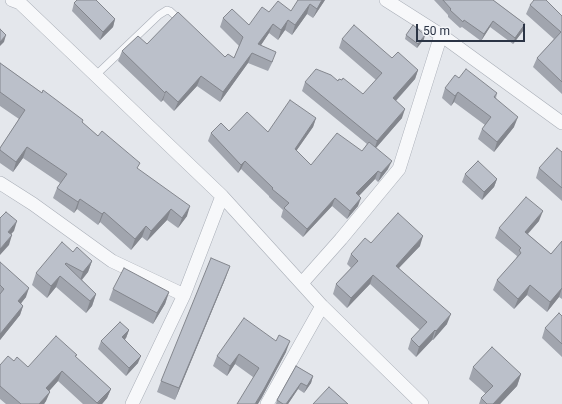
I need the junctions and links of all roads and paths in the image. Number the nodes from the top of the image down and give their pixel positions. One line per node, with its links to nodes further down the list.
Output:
1 (12, 0): 5 (street)
2 (386, 0): 4 (street)
3 (187, 26): 5 (lane)
4 (441, 35): 6 (street); 9 (street)
5 (95, 76): 8 (street)
6 (562, 123)
7 (0, 183): 10 (street)
8 (222, 196): 9 (street); 10 (street)
9 (302, 283): 11 (street)
10 (184, 295): 12 (street)
11 (322, 306): 13 (street); 14 (street)
12 (132, 404)
13 (268, 404)
14 (422, 404)

